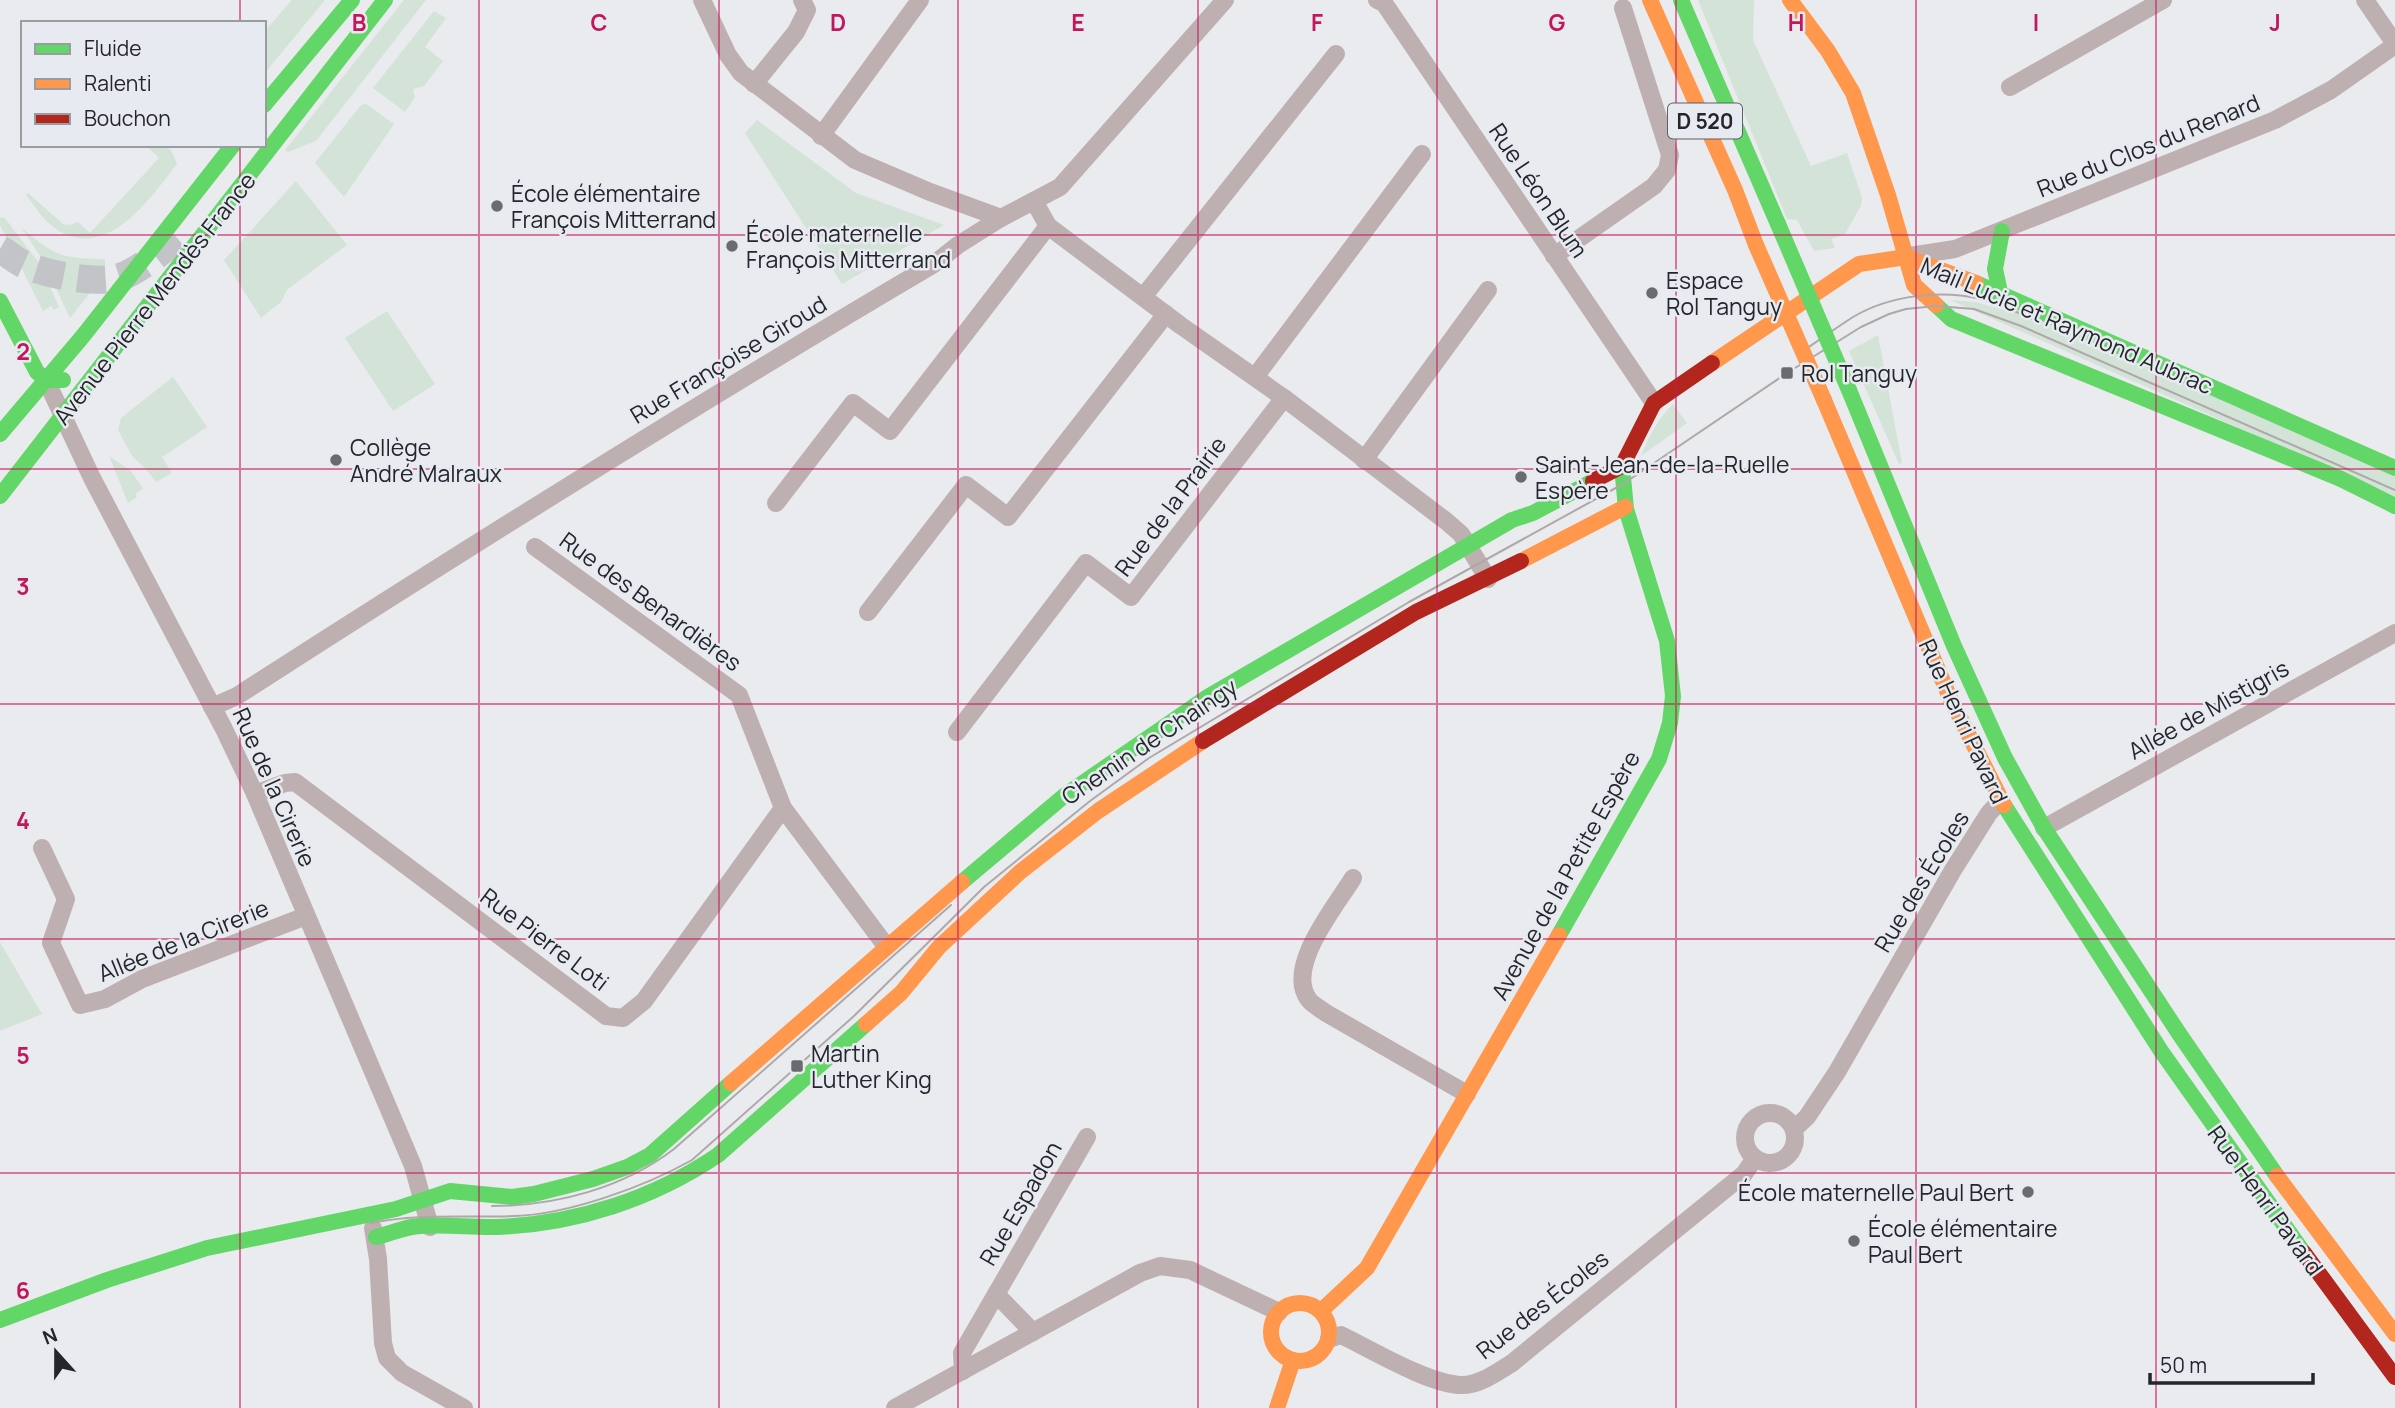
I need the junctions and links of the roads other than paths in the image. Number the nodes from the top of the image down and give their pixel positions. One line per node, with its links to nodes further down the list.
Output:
1 (352, 0): 19 (street)
2 (376, 0): 20 (street)
3 (385, 0): 39 (street, Avenue Pierre Mendès France)
4 (702, 0): 17 (street)
5 (802, 0): 17 (street)
6 (920, 0): 21 (street)
7 (1224, 0): 25 (street, Rue Françoise Giroud)
8 (1650, 0): 59 (street, Rue Henri Pavard / D 520, bridge)
9 (1681, 0): 61 (street, Rue Henri Pavard / D 520, bridge)
10 (1790, 0): 31 (street)
11 (2163, 0): 18 (street)
12 (2365, 0): 15 (street)
13 (1382, 1): 30 (street, Rue Léon Blum)
14 (1623, 8): 30 (street)
15 (2395, 45): 29 (street, Rue du Clos du Renard)
16 (1336, 54): 34 (street)
17 (754, 84): 21 (street)
18 (2010, 87)
19 (266, 103)
20 (266, 132)
21 (821, 135): 26 (street)
22 (231, 147): 38 (street, Avenue Pierre Mendès France)
23 (253, 147): 28 (street)
24 (1422, 154): 37 (street)
25 (1034, 201): 26 (street, Rue Françoise Giroud); 27 (street)
26 (1001, 218): 56 (street, Rue Françoise Giroud)
27 (1048, 226): 34 (street); 48 (street)
28 (187, 229)
29 (2002, 231): 31 (street, Rue du Clos du Renard); 33 (street)
30 (1554, 256): 41 (street, Rue Léon Blum)
31 (1906, 257): 33 (street, Mail Lucie et Raymond Aubrac); 41 (street); 49 (street, Mail Lucie et Raymond Aubrac)
32 (1488, 290): 44 (street)
33 (2000, 292): 46 (street, Mail Lucie et Raymond Aubrac)
34 (1143, 297): 36 (street)
35 (0, 301): 38 (street)
36 (1166, 314): 37 (street); 54 (street)
37 (1255, 376): 40 (street)
38 (47, 380): 39 (street); 42 (street, Rue de la Cirerie); 43 (street, Avenue Pierre Mendès France)
39 (91, 380): 42 (street, Avenue Pierre Mendès France)
40 (1284, 398): 44 (street); 57 (street, Rue de la Prairie)
41 (1654, 403): 45 (street)
42 (63, 417): 47 (street, Avenue Pierre Mendès France); 56 (street, Rue de la Cirerie)
43 (0, 434)
44 (1364, 460): 51 (street)
45 (1622, 466): 50 (street, Avenue de la Petite Espère); 51 (street, Chemin de Chaingy)
46 (2395, 468)
47 (0, 496)
48 (776, 503)
49 (2395, 506)
50 (1625, 507): 53 (street, Chemin de Chaingy); 66 (street, Avenue de la Petite Espère)
51 (1468, 546): 53 (street); 65 (street, Chemin de Chaingy)
52 (536, 547): 60 (street, Rue des Benardières)
53 (1488, 579): 72 (street, Chemin de Chaingy)
54 (867, 612)
55 (2395, 633): 61 (street, Allée de Mistigris)
56 (212, 708): 58 (street, Rue de la Cirerie)
57 (957, 732)
58 (255, 794): 60 (street, Rue Pierre Loti); 64 (street, Rue de la Cirerie)
59 (2001, 800): 67 (street, Rue des Écoles); 83 (street, Rue Henri Pavard)
60 (783, 808): 65 (street, Rue des Benardières)
61 (2044, 828): 79 (street, Rue Henri Pavard)
62 (42, 848): 64 (street, Allée de la Cirerie)
63 (1353, 878): 66 (street)
64 (306, 916): 70 (street, Rue de la Cirerie)
65 (886, 946): 70 (street, Chemin de Chaingy)
66 (1467, 1094): 74 (street, Avenue de la Petite Espère)
67 (1794, 1129): 69 (street, Rue des Écoles); 69 (street)
68 (1087, 1137): 73 (street, Rue Espadon)
69 (1755, 1158): 80 (street, Rue des Écoles)
70 (422, 1199): 71 (street, Chemin de Chaingy); 72 (street, Rue de la Cirerie)
71 (372, 1225): 72 (street, Chemin de Chaingy); 76 (street); 77 (street); 84 (street)
72 (430, 1227)
73 (996, 1294): 78 (street, Rue Espadon); 82 (street, Rue Espadon)
74 (1321, 1311): 75 (street); 80 (street)
75 (1279, 1312): 78 (street); 81 (street)
76 (0, 1320)
77 (0, 1331)
78 (1033, 1332): 82 (street)
79 (2395, 1334)
80 (1329, 1339): 81 (street)
81 (1293, 1360): 86 (street)
82 (963, 1371): 85 (street)
83 (2395, 1377)
84 (464, 1408)
85 (895, 1408)
86 (1277, 1408)

